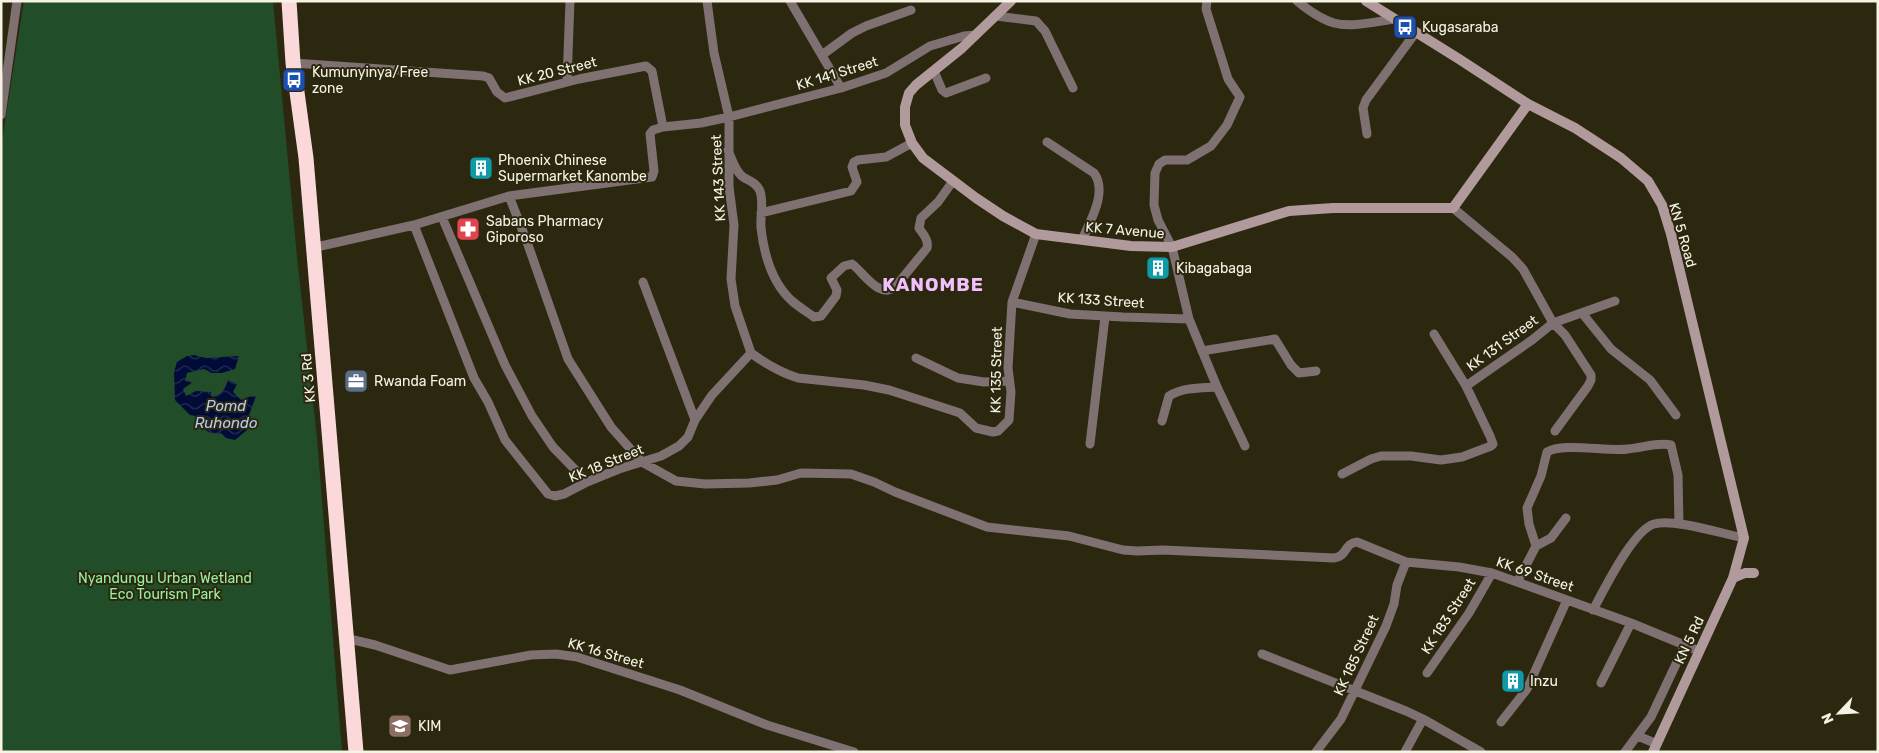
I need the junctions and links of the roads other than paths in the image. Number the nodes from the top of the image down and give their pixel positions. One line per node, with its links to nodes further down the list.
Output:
1 (17, 1): 23 (street)
2 (289, 1): 16 (highway, KK 3 Rd)
3 (570, 1): 19 (street)
4 (707, 1): 24 (street, KK 143 Street)
5 (790, 1): 15 (street)
6 (1011, 1): 11 (main road, KK 7 Avenue)
7 (1207, 1): 38 (street)
8 (1296, 1): 12 (street)
9 (1366, 1): 12 (main road, KN 5 Road)
10 (911, 10): 15 (street)
11 (996, 16): 14 (main road, KK 7 Avenue); 21 (street)
12 (1396, 19): 13 (main road, KN 5 Road)
13 (1416, 32): 22 (main road, KN 5 Road); 26 (street)
14 (976, 35): 17 (main road, KK 7 Avenue); 20 (street, KK 141 Street)
15 (822, 55): 20 (street)
16 (293, 63): 19 (street, KK 20 Street); 39 (highway, KK 3 Rd)
17 (934, 71): 18 (street); 28 (main road, KK 7 Avenue)
18 (986, 78)
19 (567, 82): 25 (street, KK 20 Street)
20 (842, 88): 24 (street, KK 141 Street)
21 (1073, 88)
22 (1528, 104): 32 (main road); 66 (main road, KN 5 Road)
23 (1, 114)
24 (729, 117): 25 (street); 29 (street, KK 143 Street)
25 (663, 127): 31 (street)
26 (1366, 134)
27 (1047, 142): 37 (street)
28 (912, 143): 30 (main road, KK 7 Avenue); 33 (street)
29 (728, 150): 33 (street); 49 (street, KK 143 Street)
30 (953, 181): 33 (street); 36 (main road, KK 7 Avenue)
31 (509, 196): 34 (street); 61 (street)
32 (1453, 208): 38 (main road, KK 7 Avenue); 46 (street, KK 131 Street)
33 (761, 213)
34 (442, 217): 35 (street); 63 (street)
35 (414, 225): 39 (street); 63 (street, KK 18 Street)
36 (1036, 234): 37 (main road, KK 7 Avenue); 42 (street, KK 135 Street)
37 (1082, 240): 38 (main road, KK 7 Avenue)
38 (1172, 247): 45 (street)
39 (312, 248): 76 (highway, KK 3 Rd)
40 (643, 282): 56 (street)
41 (1615, 301): 43 (street, KK 131 Street)
42 (1012, 302): 44 (street, KK 133 Street); 52 (street, KK 135 Street)
43 (1582, 313): 46 (street, KK 131 Street); 55 (street)
44 (1105, 317): 45 (street, KK 133 Street); 59 (street)
45 (1190, 319): 48 (street)
46 (1553, 323): 53 (street, KK 131 Street); 58 (street, KK 131 Street)
47 (1434, 334): 53 (street, KK 131 Street)
48 (1202, 351): 51 (street); 54 (street)
49 (751, 352): 52 (street, KK 135 Street); 56 (street, KK 18 Street)
50 (916, 358): 52 (street)
51 (1316, 370)
52 (1009, 381)
53 (1466, 386): 62 (street, KK 131 Street)
54 (1217, 387): 57 (street); 60 (street)
55 (1676, 415)
56 (695, 420): 61 (street, KK 18 Street)
57 (1162, 421)
58 (1555, 431)
59 (1090, 444)
60 (1245, 446)
61 (642, 462): 63 (street, KK 18 Street); 68 (street, KK 69 Street)
62 (1342, 474)
63 (587, 482)
64 (1566, 518): 67 (street)
65 (1679, 524): 66 (street); 67 (street); 74 (street)
66 (1744, 538): 71 (main road, KN 5 Rd)
67 (1536, 546): 72 (street)
68 (1406, 562): 69 (street, KK 69 Street); 82 (street, KK 185 Street)
69 (1492, 573): 72 (street, KK 69 Street); 80 (street, KK 183 Street)
70 (1754, 573): 71 (main road)
71 (1733, 578): 78 (main road, KN 5 Rd)
72 (1518, 581): 73 (street, KK 69 Street)
73 (1567, 600): 74 (street, KK 69 Street); 84 (street)
74 (1593, 610): 75 (street, KK 69 Street)
75 (1631, 623): 77 (street, KK 69 Street); 81 (street)
76 (346, 638): 87 (highway, KK 3 Rd); 88 (street, KK 16 Street)
77 (1685, 645): 78 (street, KK 69 Street); 85 (street)
78 (1699, 651): 86 (main road, KN 5 Rd)
79 (1262, 654): 82 (street)
80 (1427, 673)
81 (1601, 684)
82 (1354, 690): 83 (street); 89 (street, KK 185 Street)
83 (1423, 718): 90 (street); 91 (street)
84 (1501, 722)
85 (1638, 736): 86 (street); 92 (street)
86 (1655, 748)
87 (356, 752)
88 (854, 752)
89 (1316, 752)
90 (1405, 752)
91 (1481, 752)
92 (1625, 752)

